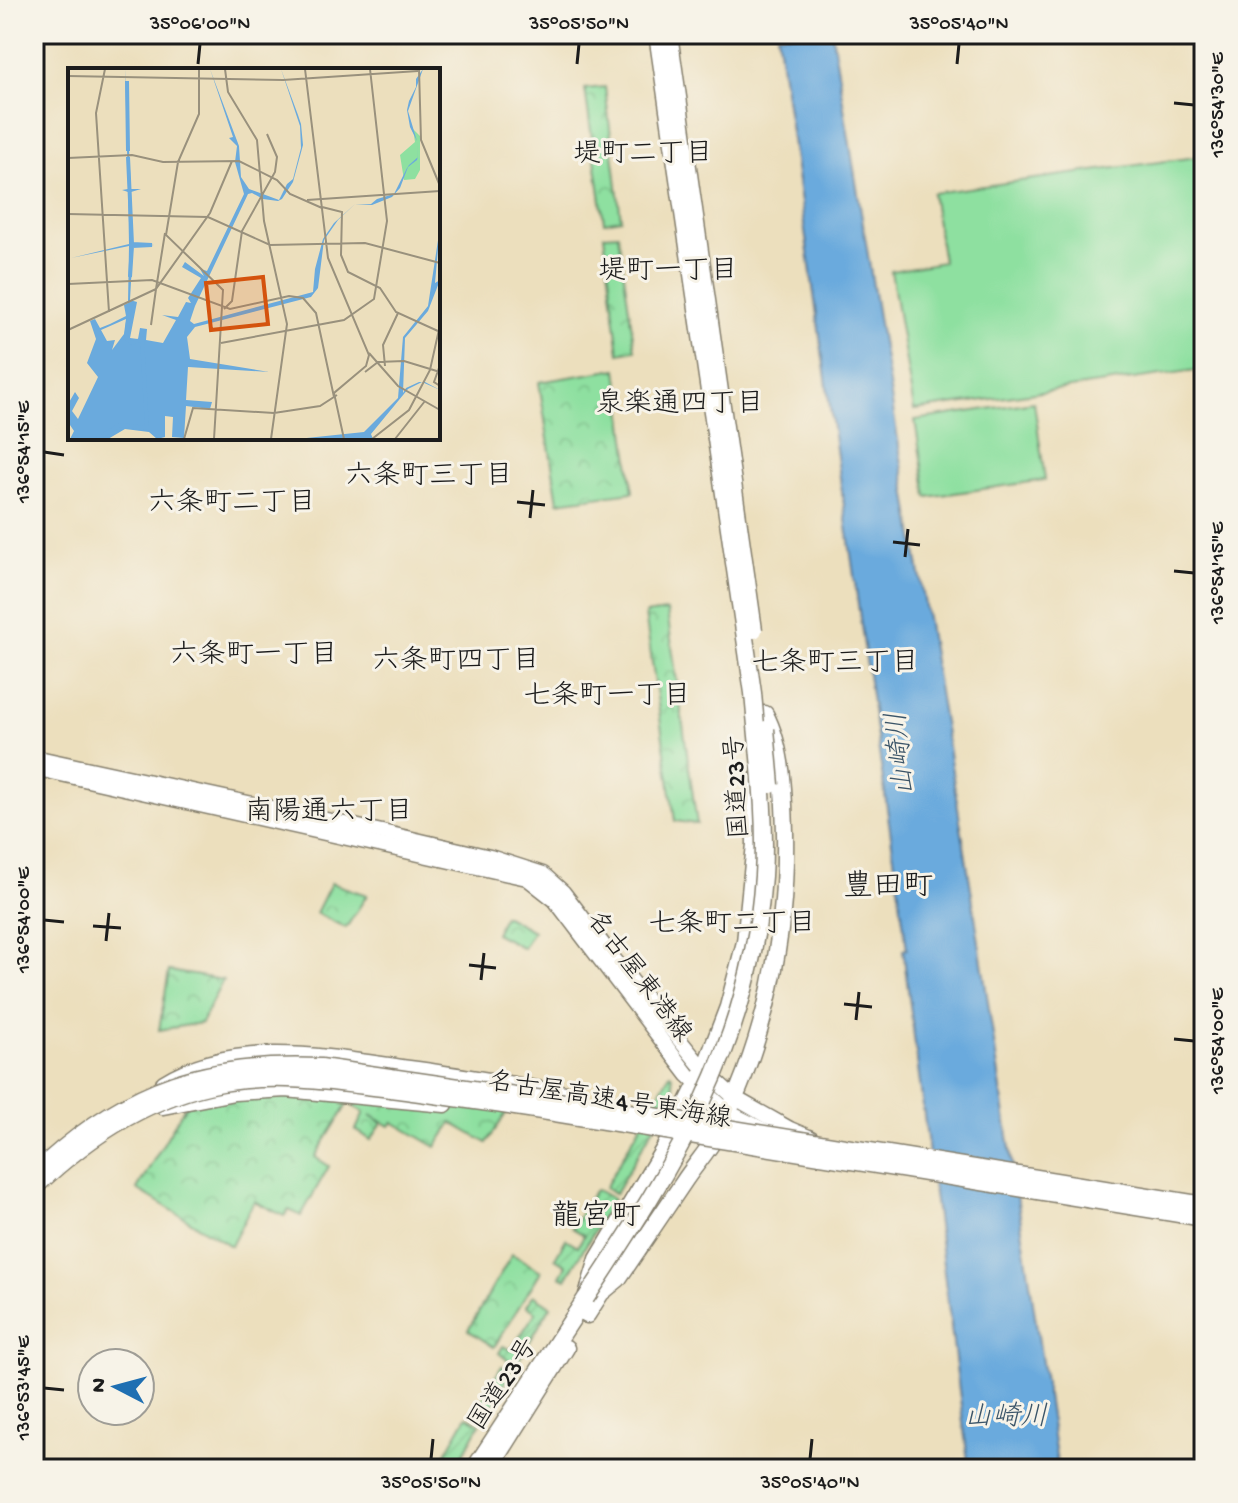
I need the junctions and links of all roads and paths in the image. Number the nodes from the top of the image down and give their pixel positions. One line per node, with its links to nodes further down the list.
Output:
1 (657, 34): 3 (highway, 国道23号, bridge)
2 (669, 34): 4 (highway, 国道23号, bridge)
3 (753, 693): 7 (highway, bridge); 17 (highway, 国道23号, bridge)
4 (765, 714): 10 (highway); 17 (highway, 国道23号, bridge)
5 (34, 757): 7 (main road, 名古屋東港線)
6 (34, 768): 7 (main road, 名古屋東港線)
7 (701, 1076): 10 (main road, 名古屋東港線); 17 (highway)
8 (484, 1102): 11 (highway, bridge); 14 (highway, 名古屋高速4号東海線, bridge); 16 (highway, 名古屋高速4号東海線, bridge)
9 (585, 1105): 11 (highway, bridge); 12 (highway, 名古屋高速4号東海線, bridge); 15 (highway, 名古屋高速4号東海線, bridge)
10 (732, 1105): 13 (main road, 名古屋東港線, bridge); 17 (highway)
11 (100, 1128): 12 (highway)
12 (44, 1170)
13 (1021, 1183): 15 (main road, 名古屋東港線); 16 (main road, 名古屋東港線)
14 (34, 1188)
15 (1204, 1208)
16 (1204, 1217)
17 (593, 1295): 18 (highway, 国道23号); 19 (highway, 国道23号)
18 (474, 1469)
19 (490, 1469)

